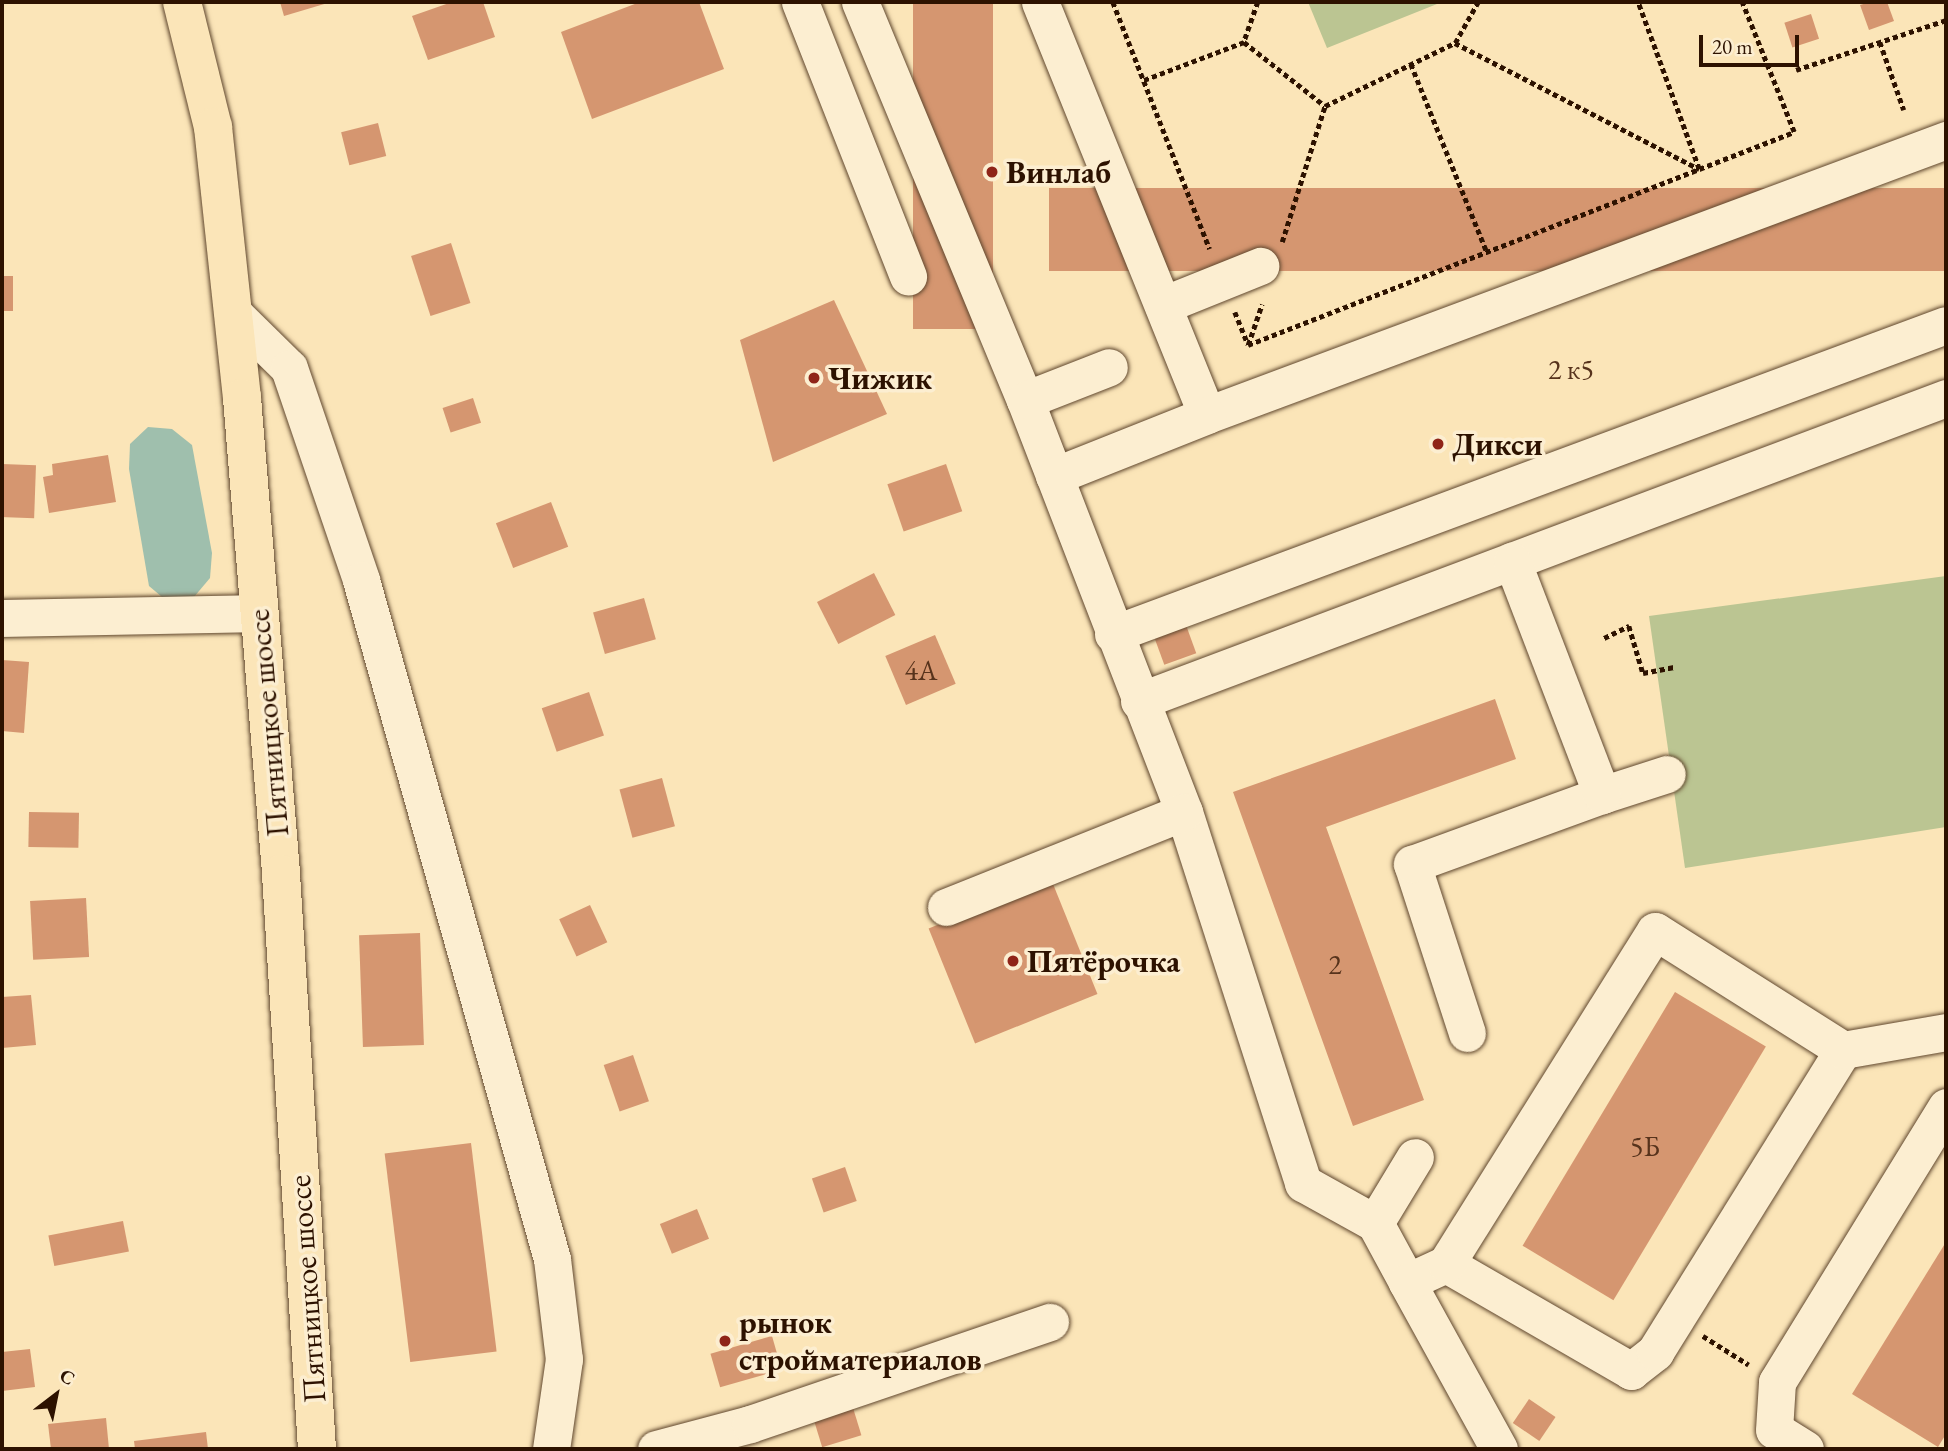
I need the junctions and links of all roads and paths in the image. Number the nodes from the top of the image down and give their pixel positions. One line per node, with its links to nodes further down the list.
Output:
1 (182, 2): 27 (main road, Пятницкое шоссе)
2 (800, 2): 24 (lane)
3 (860, 2): 32 (lane)
4 (1040, 2): 25 (lane)
5 (1113, 2): 16 (path)
6 (1258, 2): 11 (path)
7 (1478, 2): 13 (path)
8 (1638, 2): 20 (path)
9 (1742, 2): 20 (path)
10 (1946, 20): 12 (path)
11 (1244, 42): 16 (path); 17 (path)
12 (1880, 42): 15 (path); 18 (path)
13 (1455, 43): 14 (path); 20 (path)
14 (1411, 64): 17 (path); 21 (path)
15 (1796, 70)
16 (1144, 80): 22 (path)
17 (1325, 106): 23 (path)
18 (1904, 110)
19 (1946, 140): 33 (lane)
20 (1699, 169): 21 (path)
21 (1488, 252): 29 (path)
22 (1214, 257)
23 (1268, 270): 25 (lane); 29 (path)
24 (908, 276)
25 (1163, 305): 33 (lane)
26 (1234, 307): 29 (path)
27 (233, 313): 36 (main road, Пятницкое шоссе); 58 (lane)
28 (1946, 325): 38 (lane)
29 (1248, 345)
30 (1109, 367): 32 (lane)
31 (1946, 398): 35 (lane)
32 (1025, 400): 34 (lane)
33 (1207, 415): 34 (lane)
34 (1054, 476): 38 (lane)
35 (1512, 561): 41 (lane); 43 (lane)
36 (258, 612): 37 (lane); 57 (main road, Пятницкое шоссе)
37 (2, 618)
38 (1113, 634): 41 (lane)
39 (1604, 638): 40 (path)
40 (1675, 667)
41 (1139, 701): 44 (lane)
42 (1667, 774): 43 (lane)
43 (1602, 795): 47 (lane)
44 (1184, 812): 45 (lane); 51 (lane)
45 (946, 907)
46 (1946, 1032): 48 (lane)
47 (1467, 1033)
48 (1843, 1050): 52 (lane); 54 (lane)
49 (1946, 1107): 56 (lane)
50 (1415, 1157): 51 (lane)
51 (1375, 1223): 53 (lane)
52 (1446, 1265): 53 (lane); 54 (lane)
53 (1408, 1282): 60 (lane)
54 (1676, 1320): 56 (path)
55 (1050, 1322): 59 (lane)
56 (1777, 1382): 61 (lane)
57 (317, 1449)
58 (551, 1449)
59 (656, 1449)
60 (1499, 1449)
61 (1805, 1449)

